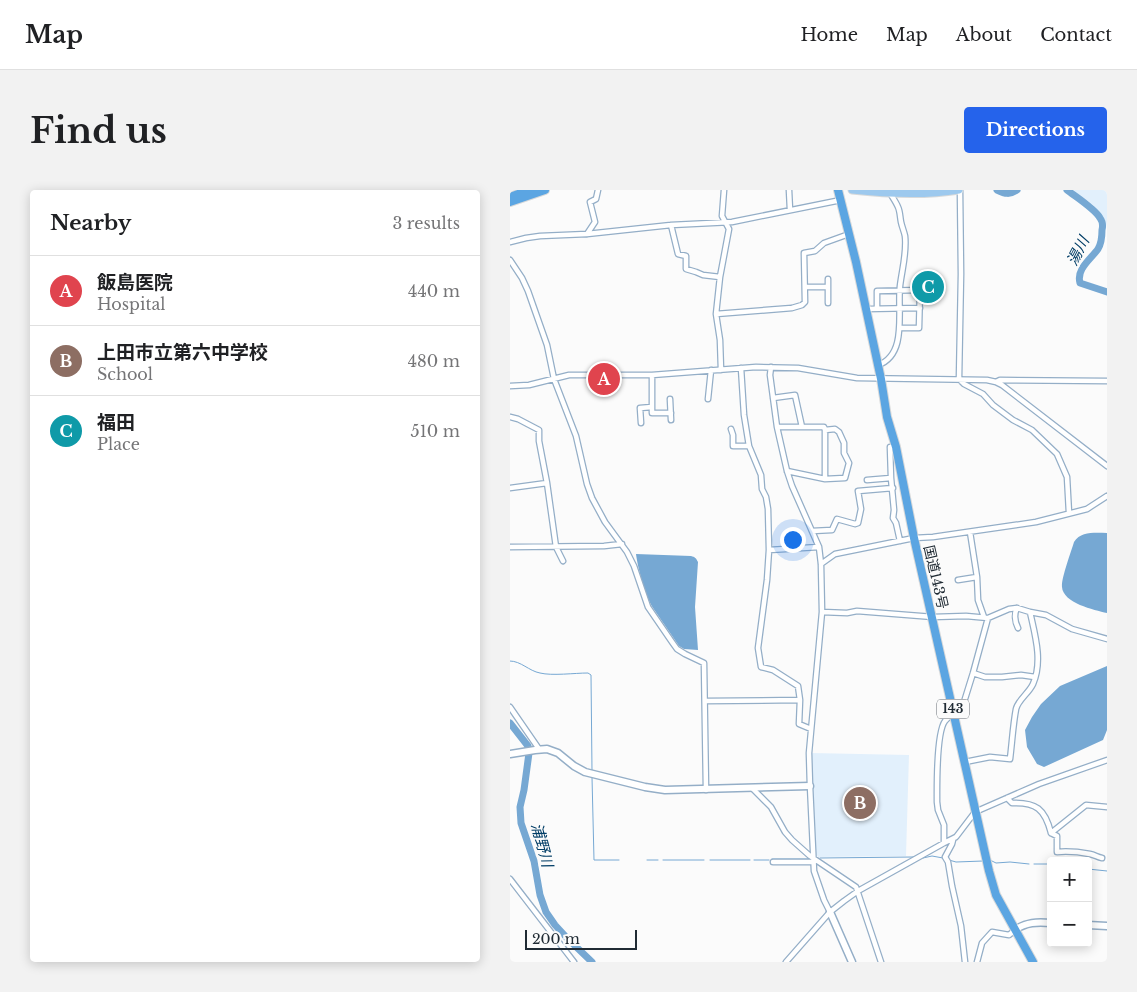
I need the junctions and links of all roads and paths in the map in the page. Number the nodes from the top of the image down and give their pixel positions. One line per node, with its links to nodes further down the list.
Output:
1 (529, 190): 10 (highway)
2 (545, 190): 12 (highway)
3 (598, 190): 16 (street)
4 (724, 190): 14 (street)
5 (789, 190): 13 (street)
6 (838, 190): 11 (highway, 国道143号 / 143)
7 (852, 190): 9 (main road)
8 (960, 190): 9 (main road); 40 (street)
9 (890, 194): 24 (street)
10 (510, 197)
11 (841, 200): 13 (street); 17 (highway, 国道143号 / 143)
12 (510, 202)
13 (790, 210): 14 (street)
14 (724, 222): 15 (street); 20 (street)
15 (671, 225): 16 (street); 20 (street)
16 (587, 234): 18 (street)
17 (849, 234): 22 (street); 27 (highway, 国道143号 / 143)
18 (510, 242)
19 (510, 260): 38 (street)
20 (720, 277): 30 (street)
21 (828, 279): 23 (street)
22 (805, 286): 23 (street); 30 (street)
23 (828, 287): 25 (street)
24 (900, 290): 26 (street); 28 (street); 29 (street)
25 (828, 303)
26 (920, 308): 29 (street); 31 (street)
27 (865, 309): 28 (street); 32 (highway, 国道143号 / 143)
28 (877, 309): 29 (street)
29 (899, 309): 31 (street)
30 (716, 314): 36 (street)
31 (900, 328): 32 (street)
32 (878, 365): 39 (highway, 国道143号 / 143)
33 (771, 367): 34 (street); 39 (street); 44 (street)
34 (741, 368): 36 (street); 56 (street)
35 (711, 370): 36 (street); 37 (street); 46 (street)
36 (721, 370)
37 (652, 375): 38 (street); 47 (street)
38 (554, 379): 43 (street); 72 (street)
39 (881, 379): 40 (street); 57 (highway, 国道143号 / 143)
40 (959, 379): 42 (street); 67 (street)
41 (1107, 381): 42 (street)
42 (996, 382): 58 (street)
43 (510, 386)
44 (773, 398): 52 (street); 53 (street)
45 (670, 399): 48 (street)
46 (708, 399)
47 (652, 407): 48 (street); 51 (street)
48 (671, 413): 50 (street)
49 (510, 417): 63 (street)
50 (671, 420)
51 (641, 424)
52 (777, 427): 53 (street); 59 (street)
53 (802, 427): 55 (street)
54 (731, 429): 56 (street)
55 (826, 430): 61 (street); 61 (street)
56 (749, 446): 76 (street)
57 (896, 447): 60 (street); 70 (highway, 国道143号 / 143)
58 (1107, 466)
59 (787, 471): 61 (street); 68 (street)
60 (892, 478): 62 (street); 65 (street)
61 (825, 479)
62 (867, 480)
63 (546, 483): 64 (street); 74 (street)
64 (510, 488)
65 (893, 488): 68 (street); 71 (street)
66 (1107, 496): 67 (street)
67 (1069, 513): 69 (street)
68 (812, 531): 75 (street)
69 (970, 532): 70 (street); 79 (street)
70 (914, 538): 71 (street); 84 (highway, 国道143号 / 143)
71 (900, 541): 78 (street)
72 (622, 544): 74 (street); 91 (street)
73 (510, 547): 74 (street)
74 (556, 547): 77 (street)
75 (819, 547): 76 (street); 78 (street)
76 (770, 550): 90 (street)
77 (563, 560)
78 (821, 564): 82 (street)
79 (977, 577): 80 (street); 85 (street)
80 (958, 580)
81 (1017, 608): 83 (street); 85 (street); 86 (street)
82 (822, 612): 84 (street); 94 (street)
83 (1030, 612): 87 (street); 89 (street)
84 (933, 617): 85 (street); 93 (highway, 国道143号 / 143)
85 (986, 618): 88 (street)
86 (1018, 628)
87 (1107, 639)
88 (973, 673): 89 (street); 93 (street)
89 (1035, 677): 98 (street)
90 (800, 700): 91 (street); 94 (street)
91 (706, 701): 101 (street)
92 (510, 707): 95 (street)
93 (954, 714): 98 (highway, 国道143号 / 143); 107 (street)
94 (811, 729): 99 (street)
95 (537, 749): 96 (street); 101 (street)
96 (510, 754)
97 (1107, 760): 102 (street)
98 (965, 762): 104 (highway, 国道143号 / 143)
99 (810, 786): 100 (street); 109 (street)
100 (752, 788): 101 (street); 109 (street)
101 (706, 790)
102 (1007, 798): 104 (street); 105 (street)
103 (1107, 807): 105 (street)
104 (975, 812): 106 (street); 117 (highway, 国道143号 / 143)
105 (1051, 833): 108 (street)
106 (953, 840): 107 (street); 122 (street)
107 (944, 843): 112 (street)
108 (1102, 858)
109 (813, 860): 110 (street); 112 (street); 113 (street)
110 (773, 862)
111 (510, 879): 118 (street)
112 (858, 891): 113 (street); 121 (street)
113 (830, 912): 119 (street); 120 (street)
114 (1047, 923): 117 (street)
115 (1092, 925): 116 (street)
116 (1107, 926)
117 (1015, 930): 123 (street); 124 (highway, 国道143号 / 143)
118 (574, 962)
119 (786, 962)
120 (852, 962)
121 (881, 962)
122 (965, 962)
123 (977, 962)
124 (1033, 962)

